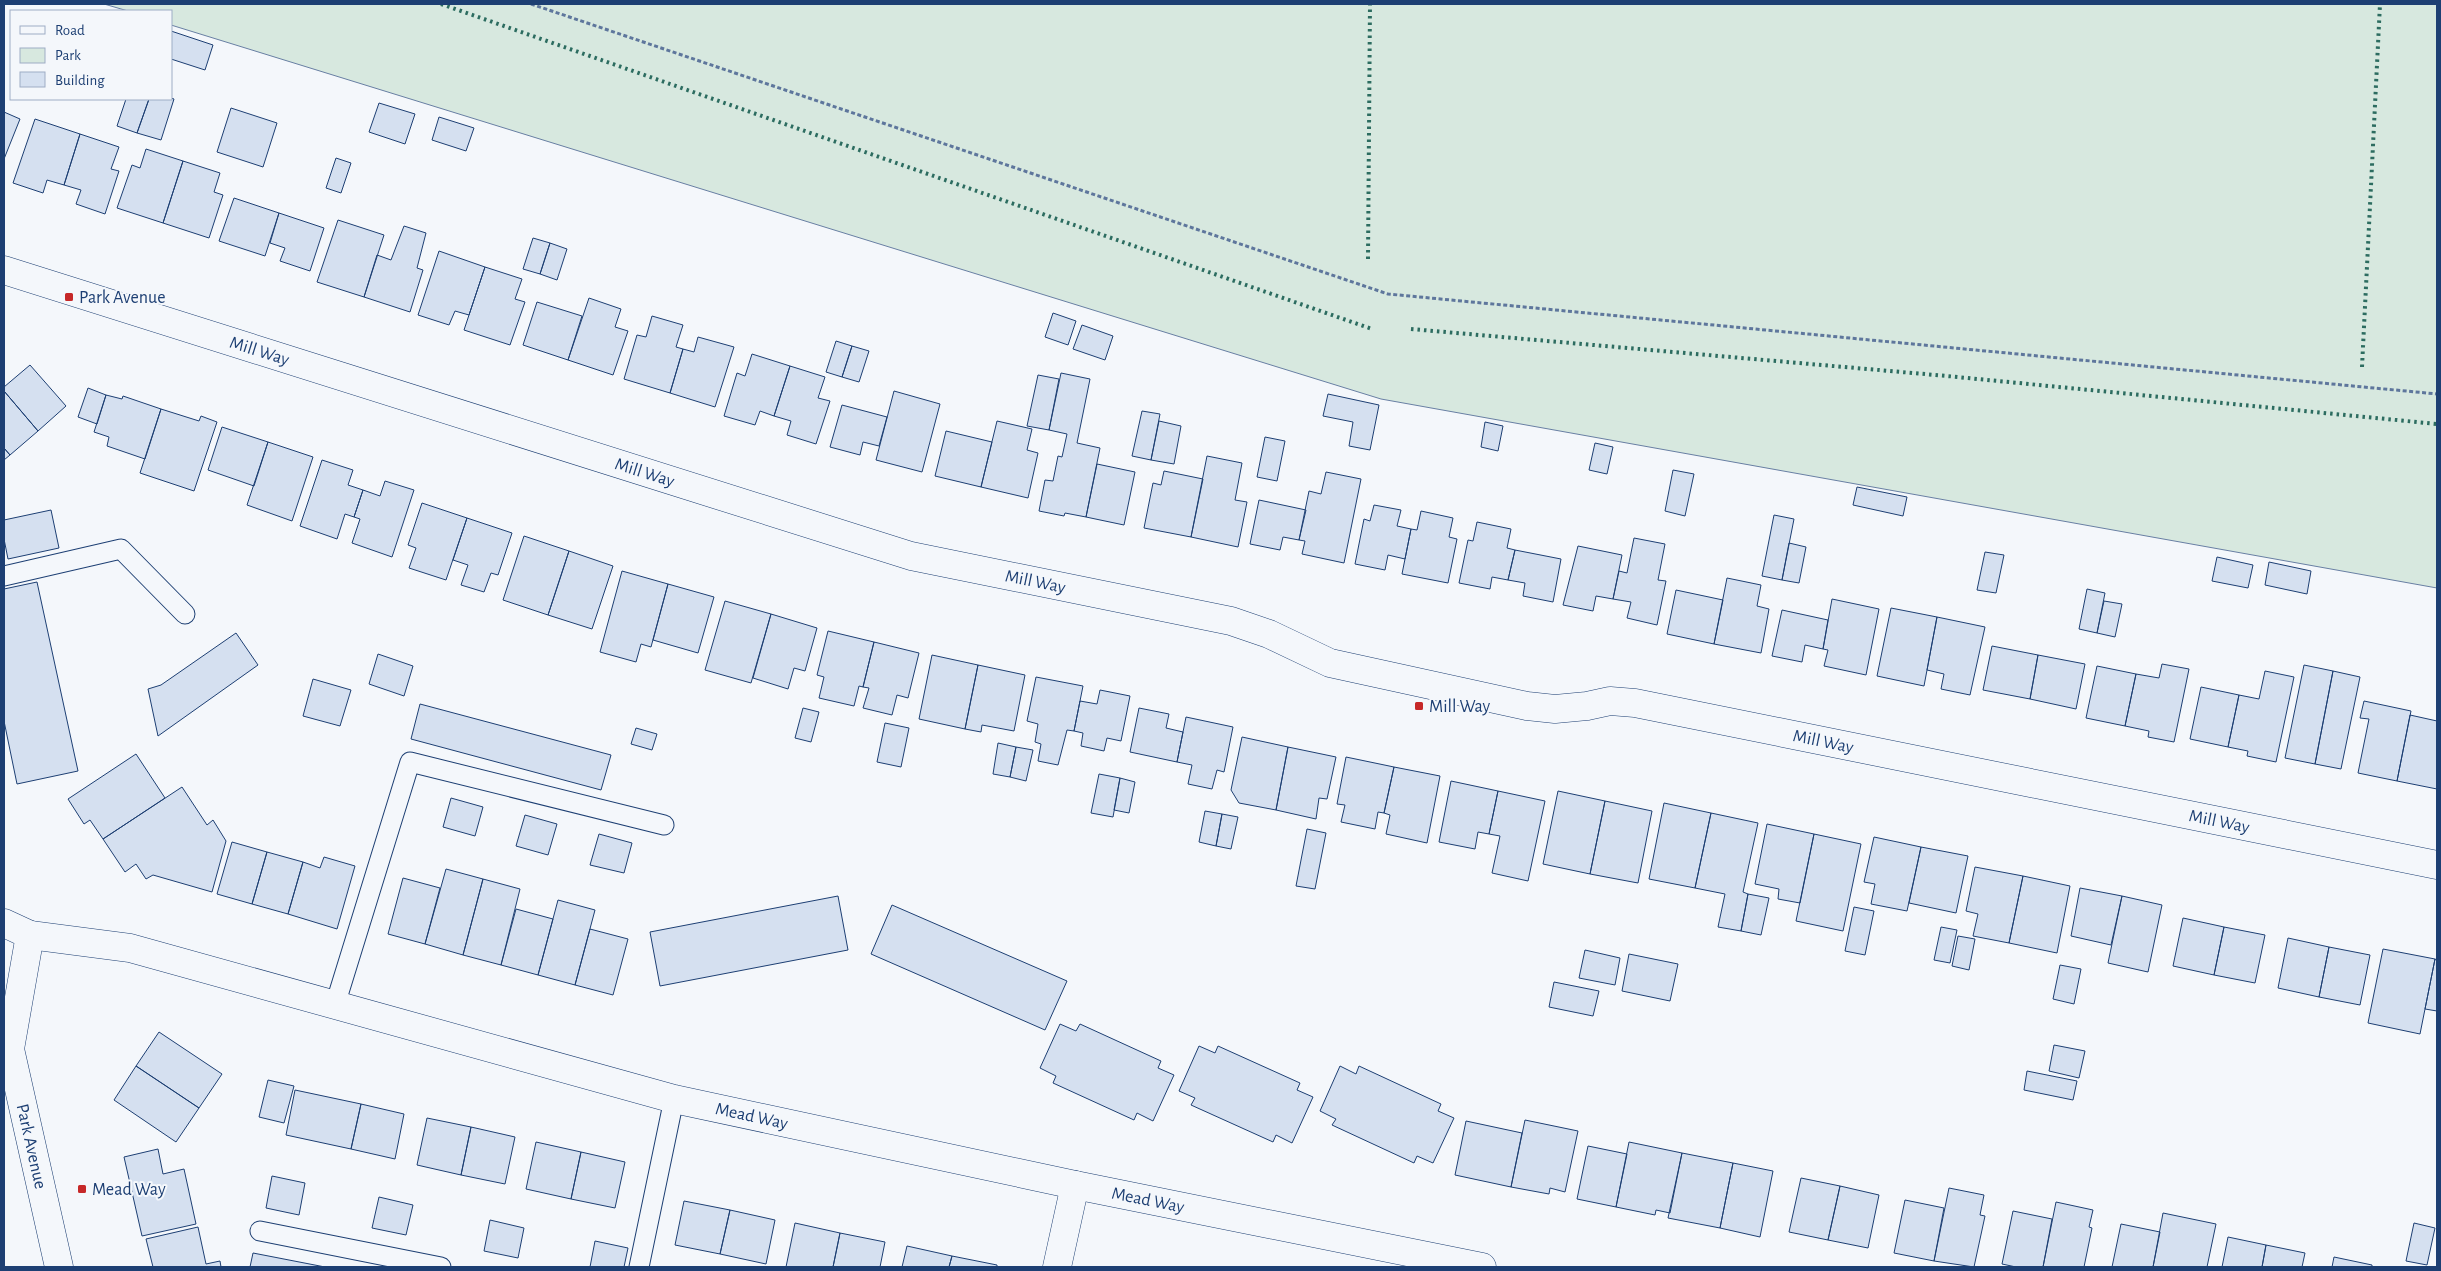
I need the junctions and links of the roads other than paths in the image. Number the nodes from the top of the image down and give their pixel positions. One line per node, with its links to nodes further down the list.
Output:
1 (4, 270): 5 (street, Mill Way)
2 (4, 576): 3 (lane)
3 (186, 614)
4 (664, 825): 8 (lane)
5 (2437, 865)
6 (4, 923): 7 (street)
7 (30, 935): 8 (street, Mead Way); 12 (street, Park Avenue)
8 (335, 1005): 9 (street, Mead Way)
9 (674, 1099): 10 (street, Mead Way); 14 (lane)
10 (1075, 1185): 15 (street); 16 (street, Mead Way)
11 (260, 1231): 13 (lane)
12 (58, 1267)
13 (441, 1267)
14 (639, 1267)
15 (1057, 1267)
16 (1482, 1267)

